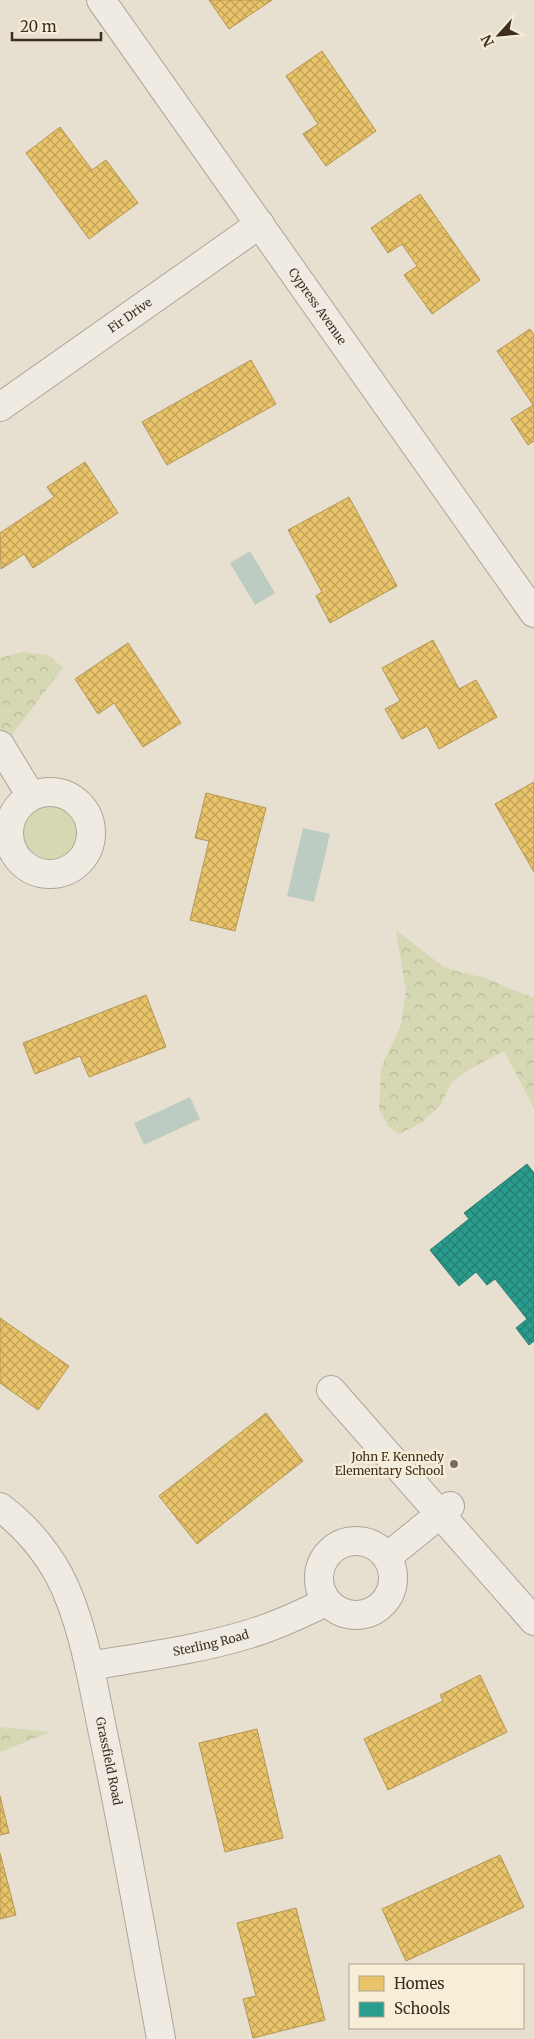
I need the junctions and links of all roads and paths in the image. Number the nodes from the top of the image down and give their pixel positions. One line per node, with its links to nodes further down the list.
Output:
1 (101, 0): 2 (street, Cypress Avenue)
2 (260, 224): 3 (street, Fir Drive); 4 (street, Cypress Avenue)
3 (0, 407)
4 (534, 613)
5 (0, 745): 6 (street)
6 (31, 796)
7 (331, 1390): 9 (street)
8 (0, 1507): 13 (street, Grassfield Road)
9 (445, 1510): 10 (street); 12 (street)
10 (387, 1557): 11 (street); 11 (street)
11 (326, 1602): 13 (street, Sterling Road)
12 (534, 1621)
13 (89, 1666): 14 (street, Grassfield Road)
14 (161, 2039)

